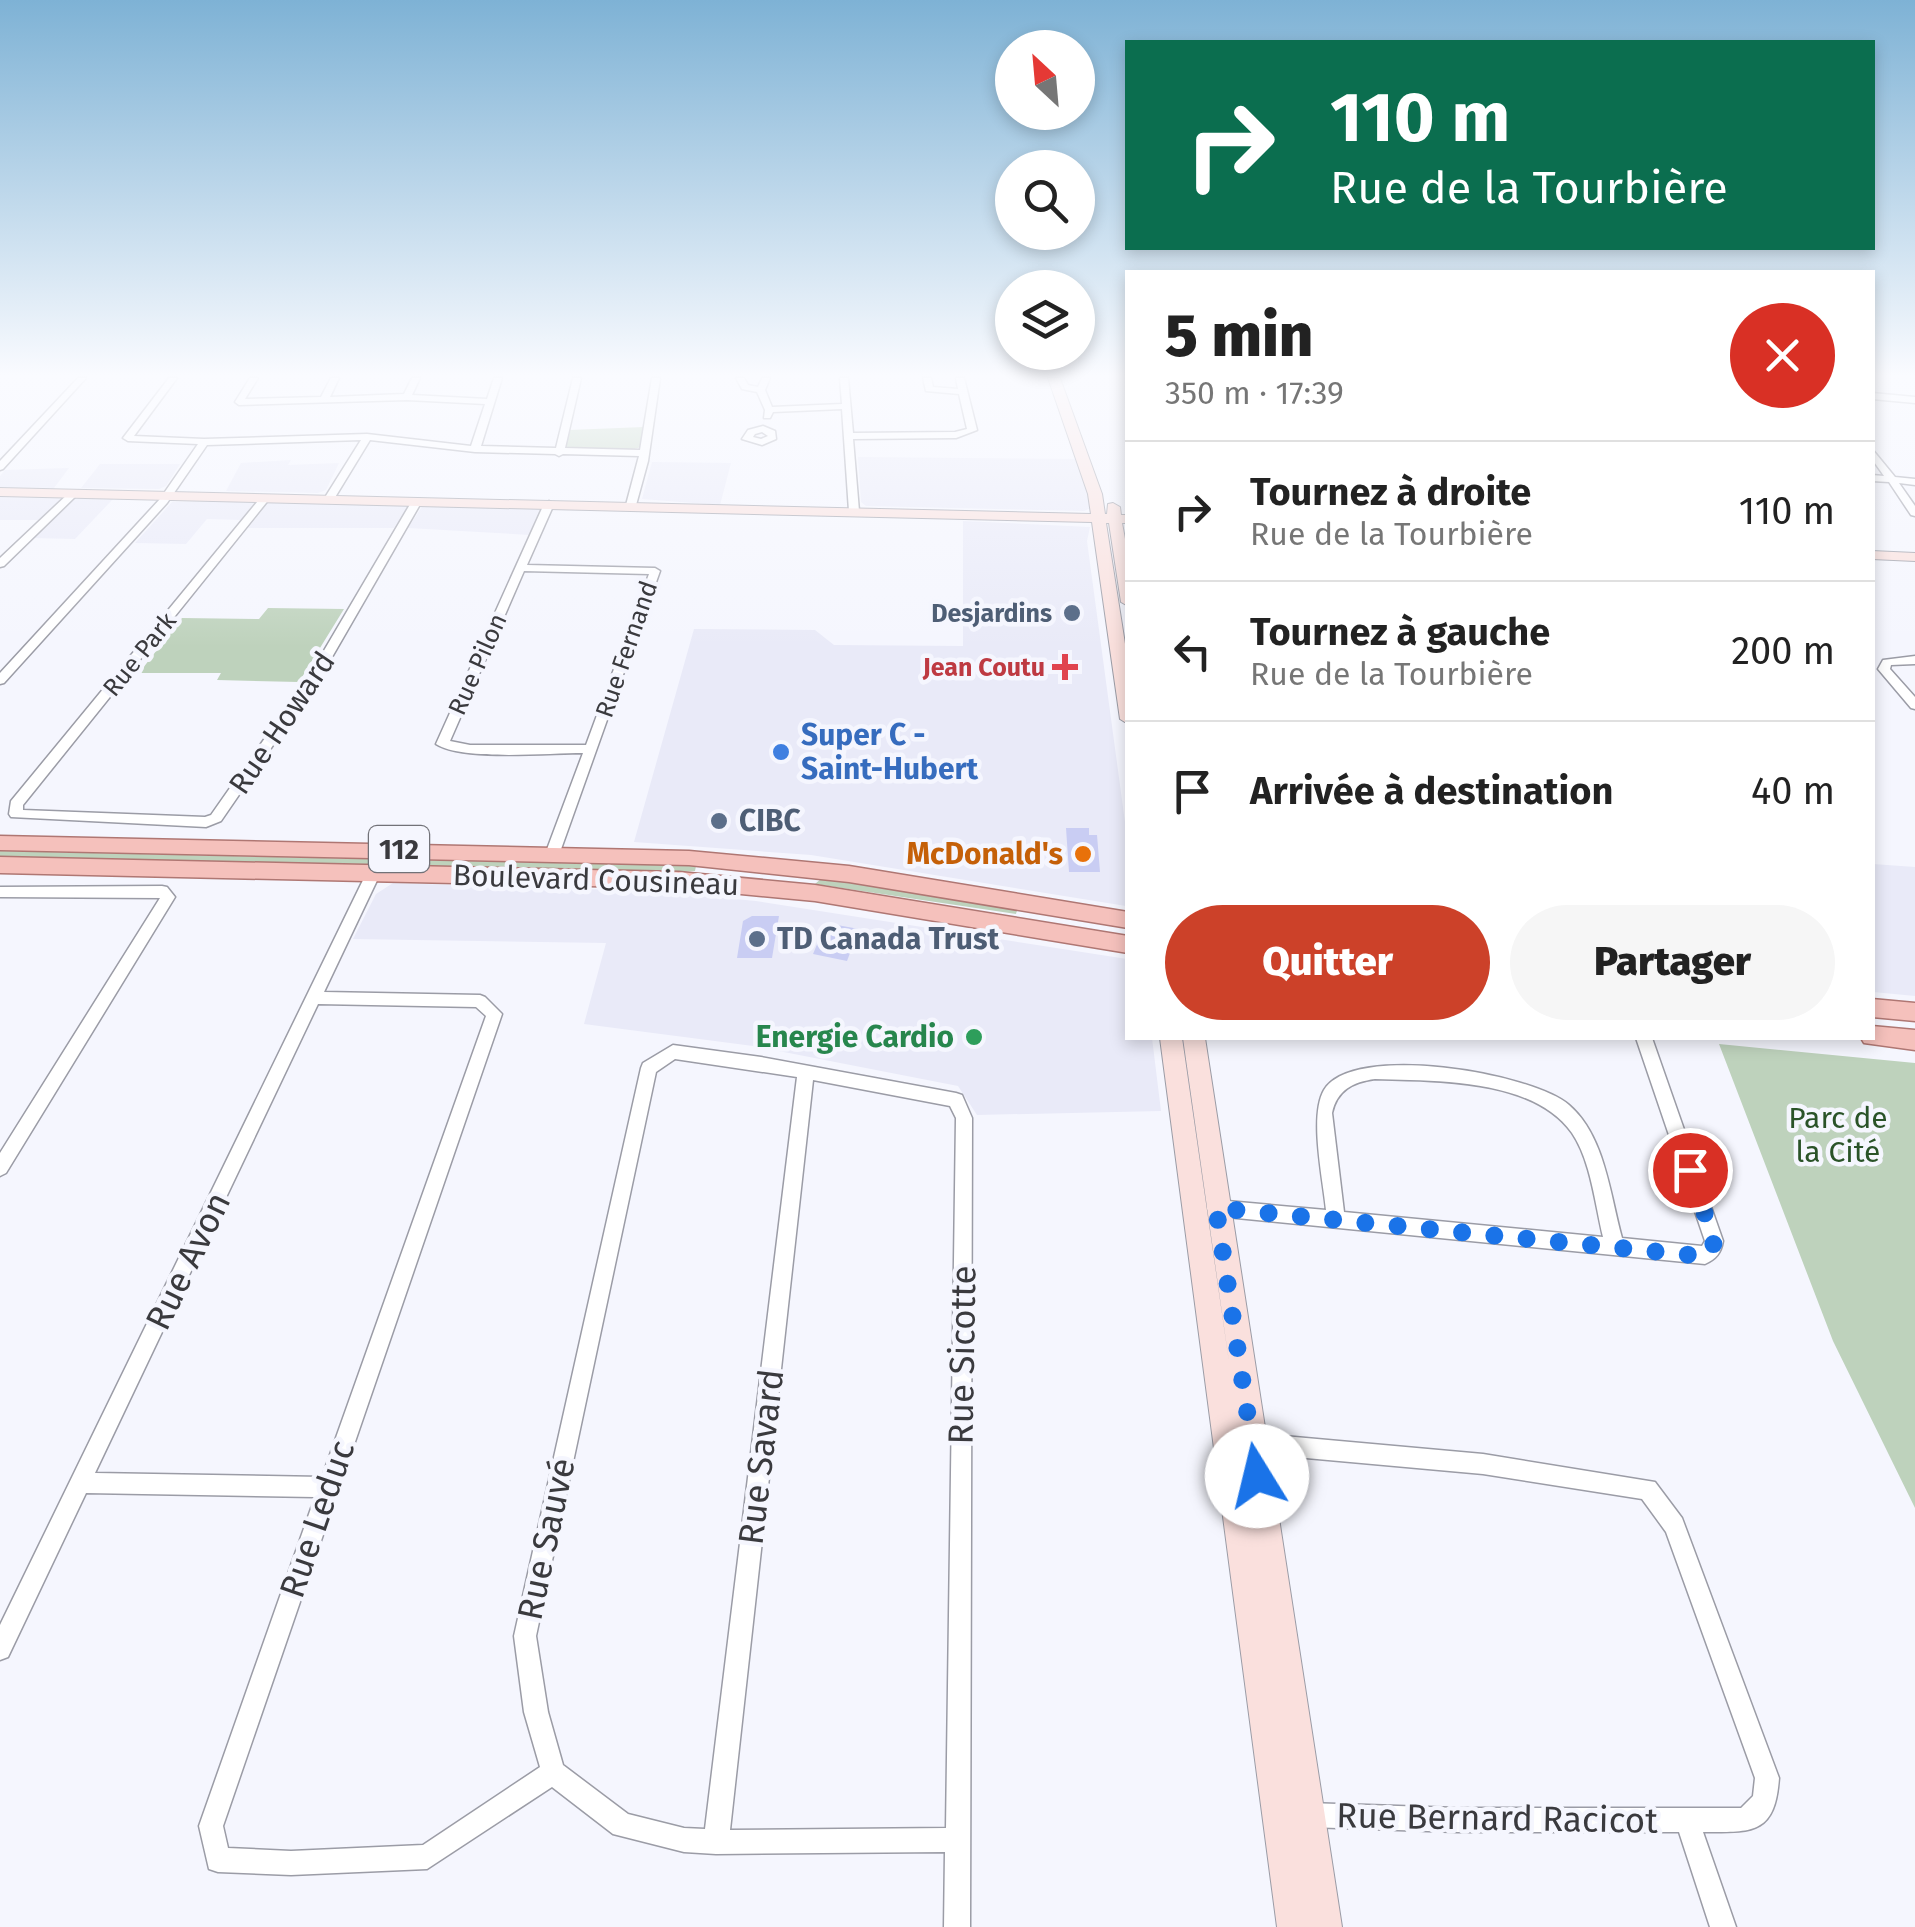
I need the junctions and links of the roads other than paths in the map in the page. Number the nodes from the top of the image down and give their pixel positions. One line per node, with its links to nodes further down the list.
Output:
1 (186, 468): 13 (street)
2 (348, 468): 15 (street)
3 (640, 468): 18 (street)
4 (851, 468): 19 (street)
5 (1087, 468): 21 (street)
6 (1097, 468): 21 (street)
7 (1881, 468): 9 (street)
8 (1875, 478): 9 (street)
9 (1888, 479): 10 (street); 20 (street)
10 (1915, 482)
11 (0, 492): 12 (street)
12 (73, 494): 13 (street); 24 (street)
13 (168, 495): 14 (street); 28 (street)
14 (265, 498): 15 (street); 32 (street, Rue Park)
15 (330, 498): 16 (street)
16 (418, 500): 17 (street); 32 (street, Rue Howard)
17 (550, 504): 18 (street); 25 (street, Rue Pilon)
18 (632, 504): 19 (street)
19 (854, 511): 21 (street)
20 (1915, 513)
21 (1114, 518): 26 (street); 29 (street)
22 (1875, 555): 23 (street)
23 (1915, 557)
24 (0, 564)
25 (520, 568): 31 (street, Rue Fernand); 31 (street, Rue Pilon)
26 (1125, 584)
27 (1915, 660): 30 (street)
28 (0, 680)
29 (1125, 680)
30 (1915, 705)
31 (590, 749): 34 (street, Rue Fernand)
32 (14, 810)
33 (0, 843): 34 (main road, Boulevard Cousineau / 112)
34 (553, 852): 38 (main road, Boulevard Cousineau / 112)
35 (0, 866): 36 (main road, Boulevard Cousineau / 112)
36 (374, 872): 39 (main road, Boulevard Cousineau / 112); 40 (street, Rue Avon)
37 (0, 892): 50 (street)
38 (1125, 920)
39 (1125, 944)
40 (315, 998): 55 (street, Rue Avon); 56 (street, Rue Leduc)
41 (1875, 1008): 42 (main road)
42 (1915, 1012)
43 (1875, 1036): 47 (main road)
44 (1171, 1040): 64 (street)
45 (1194, 1040): 51 (street)
46 (1645, 1040): 53 (street)
47 (1915, 1040)
48 (649, 1068): 49 (street, Rue Sicotte); 58 (street, Rue Sauvé)
49 (806, 1072): 61 (street, Rue Sicotte); 62 (street, Rue Savard)
50 (0, 1168)
51 (1216, 1208): 52 (street); 54 (street)
52 (1336, 1219): 53 (street); 53 (street)
53 (1615, 1247)
54 (1252, 1443): 59 (street); 60 (street, Rue Bernard Racicot)
55 (81, 1483): 56 (street); 57 (street, Rue Avon)
56 (328, 1487): 58 (street, Rue Leduc)
57 (0, 1649)
58 (553, 1772): 62 (street)
59 (1308, 1815): 60 (street, Rue Bernard Racicot); 65 (street)
60 (1687, 1820): 66 (street, Rue Bernard Racicot)
61 (957, 1840): 62 (street); 63 (street, Rue Sicotte)
62 (716, 1842)
63 (957, 1927)
64 (1294, 1927)
65 (1325, 1927)
66 (1724, 1927)

